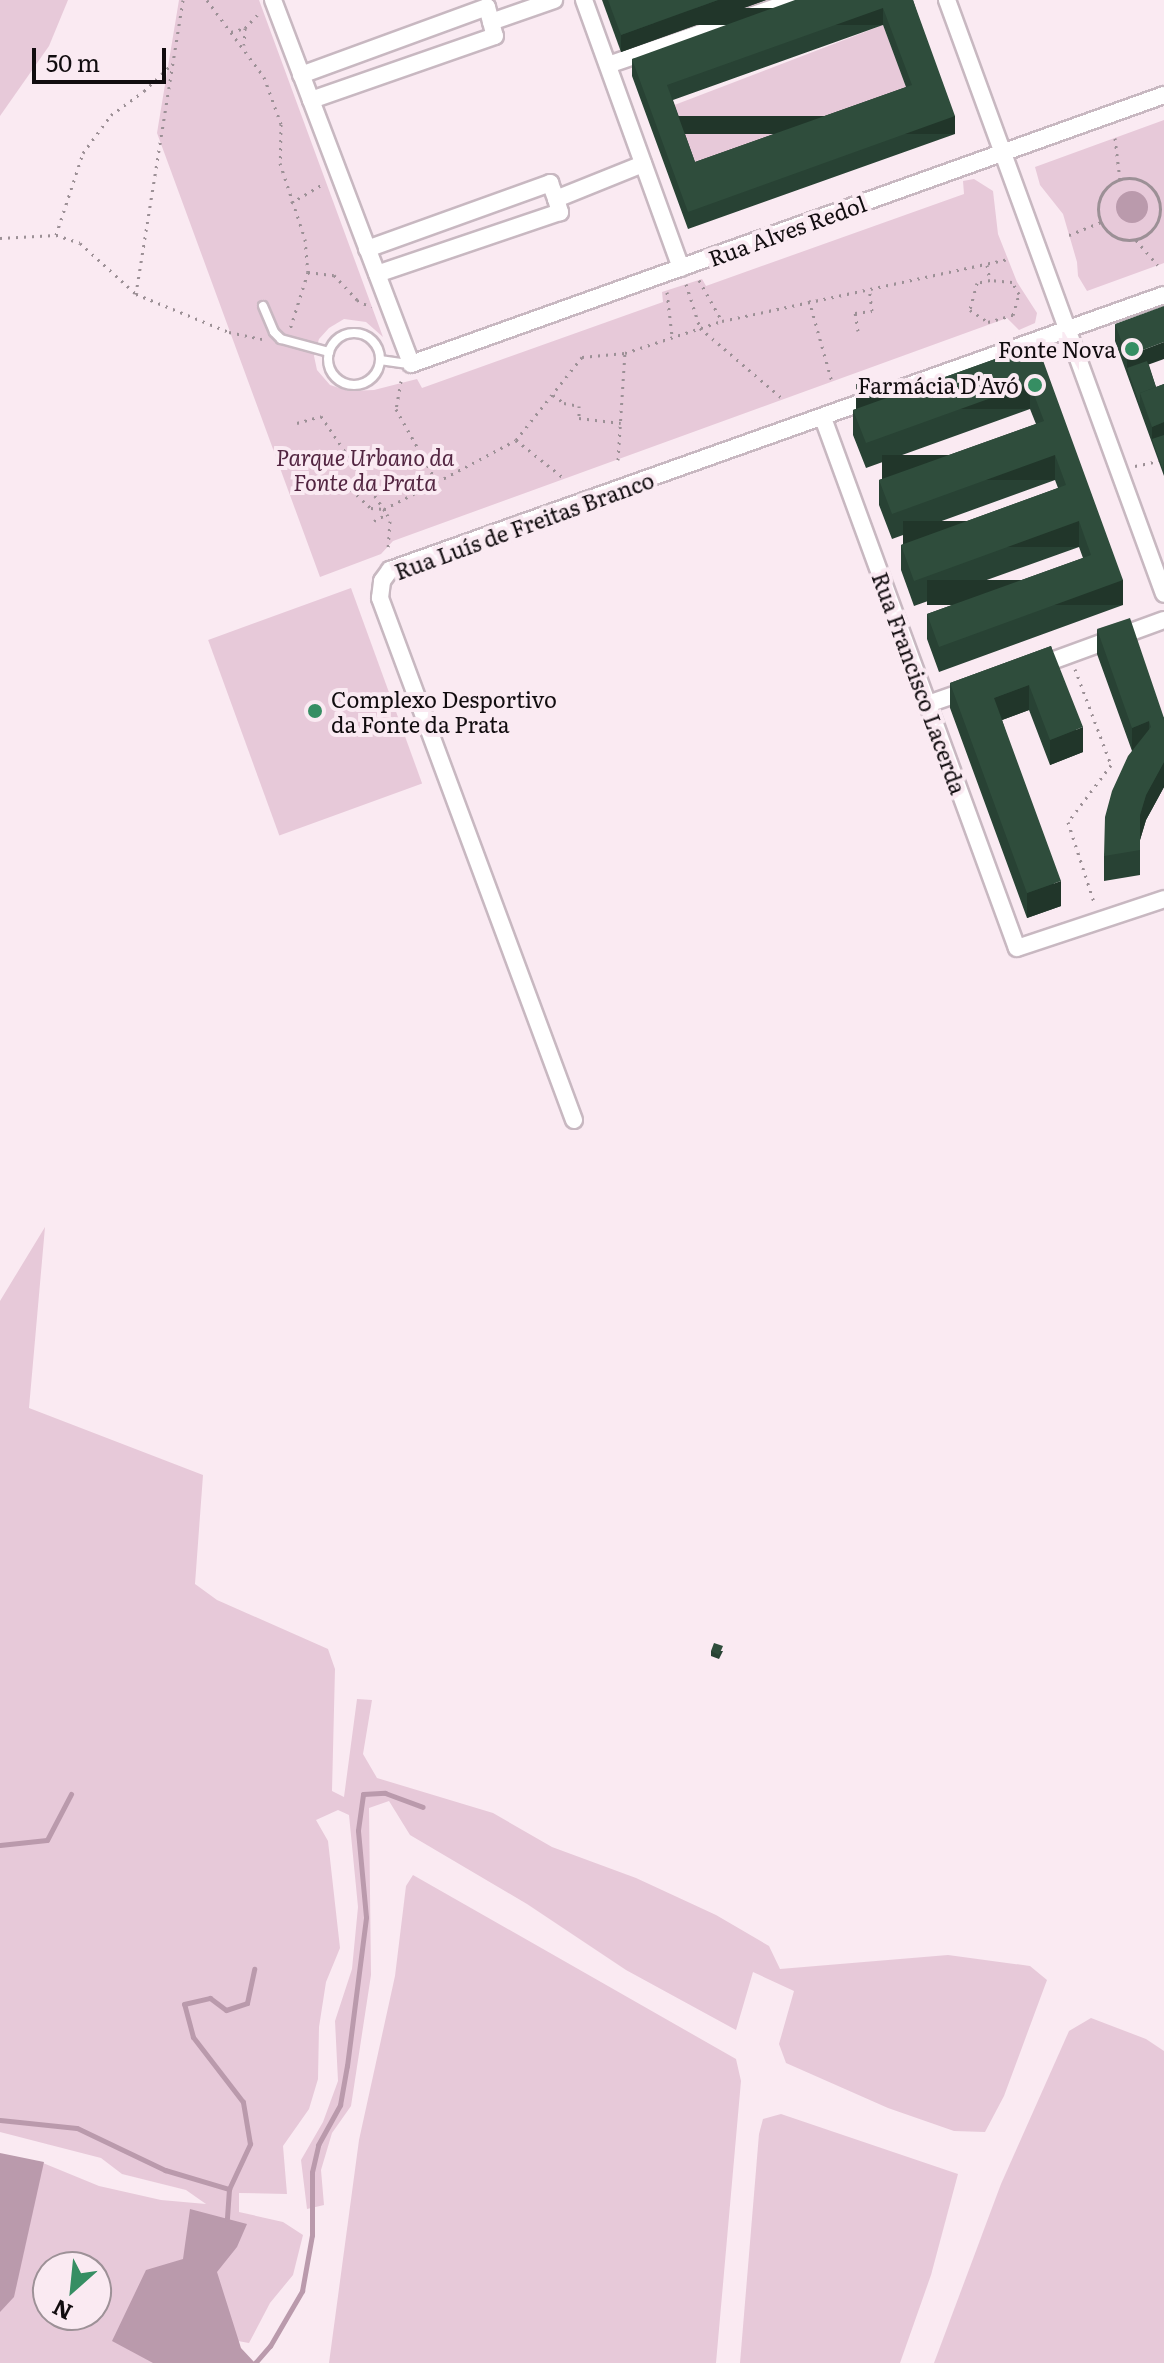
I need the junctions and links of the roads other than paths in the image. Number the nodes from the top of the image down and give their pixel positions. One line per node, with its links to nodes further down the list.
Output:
1 (554, 0): 6 (street)
2 (584, 0): 7 (street)
3 (797, 0): 7 (street)
4 (947, 0): 11 (street)
5 (268, 5): 8 (street)
6 (491, 22): 8 (street); 10 (street)
7 (608, 65): 12 (street)
8 (301, 75): 10 (street)
9 (1164, 95): 11 (street, Rua Alves Redol)
10 (311, 100): 14 (street)
11 (1003, 153): 15 (street, Rua Alves Redol); 19 (street)
12 (643, 164): 13 (street); 15 (street)
13 (556, 199): 14 (street); 16 (street)
14 (367, 249): 16 (street)
15 (681, 268): 22 (street, Rua Alves Redol)
16 (377, 274): 22 (street)
17 (1164, 295): 19 (street, Rua Luís de Freitas Branco)
18 (263, 306): 20 (lane)
19 (1068, 330): 23 (street, Rua Luís de Freitas Branco); 24 (street)
20 (329, 352): 21 (lane); 21 (lane)
21 (380, 360): 22 (lane)
22 (411, 364)
23 (823, 418): 28 (street, Rua Francisco Lacerda); 30 (street, Rua Luís de Freitas Branco)
24 (1164, 594)
25 (1164, 620): 26 (street)
26 (1024, 670)
27 (995, 681): 28 (street)
28 (928, 704): 29 (street, Rua Francisco Lacerda)
29 (1164, 899)
30 (574, 1120)

